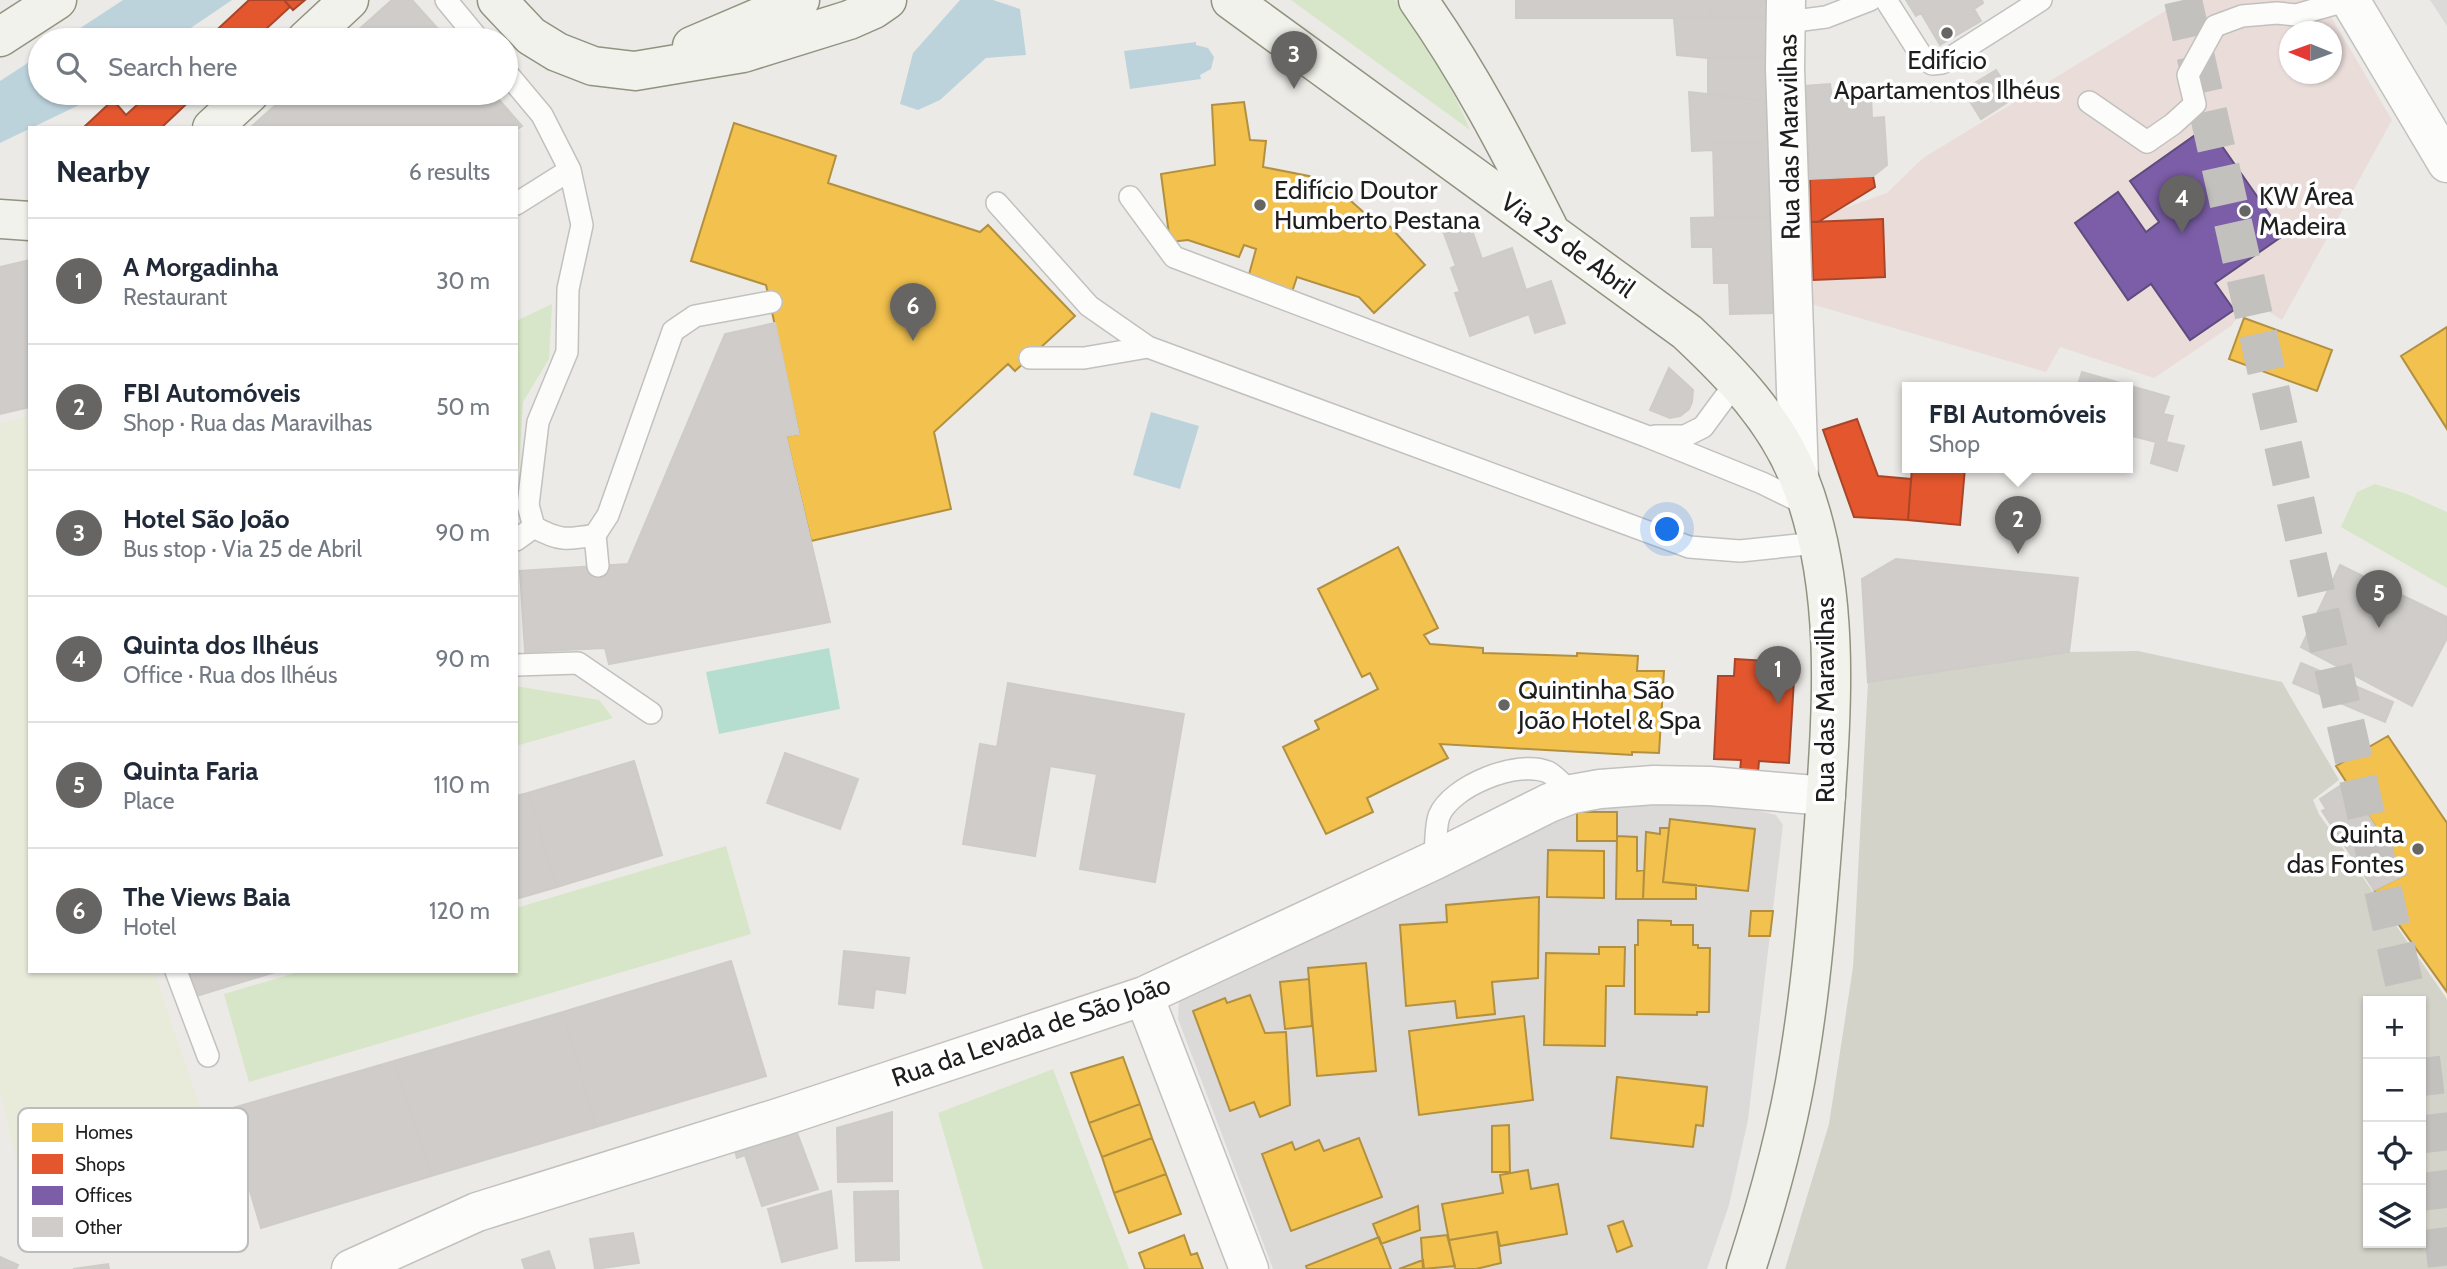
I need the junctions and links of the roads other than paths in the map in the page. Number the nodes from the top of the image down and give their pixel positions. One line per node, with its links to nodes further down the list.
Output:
1 (57, 0): 16 (main road)
2 (349, 0): 14 (main road)
3 (446, 0): 15 (lane)
4 (497, 0): 17 (main road)
5 (800, 0): 17 (main road)
6 (887, 0): 17 (main road)
7 (1231, 0): 29 (main road, Via 25 de Abril)
8 (1418, 0): 29 (main road)
9 (1870, 0): 13 (lane)
10 (1886, 0): 11 (lane)
11 (2042, 0)
12 (2349, 0): 19 (lane); 22 (street)
13 (1786, 11): 35 (street, Rua das Maravilhas)
14 (319, 28)
15 (469, 28)
16 (0, 37)
17 (635, 71)
18 (518, 86): 23 (lane)
19 (2089, 102)
20 (237, 105): 21 (main road)
21 (214, 126)
22 (2447, 163)
23 (570, 170): 25 (lane); 36 (lane)
24 (1130, 197): 34 (lane)
25 (518, 203)
26 (997, 203): 31 (lane)
27 (0, 219): 28 (main road)
28 (28, 221)
29 (1550, 232): 33 (main road, Via 25 de Abril)
30 (771, 302): 37 (lane)
31 (1148, 347): 32 (lane); 39 (lane)
32 (1030, 358)
33 (1737, 381): 34 (lane); 35 (main road, Via 25 de Abril)
34 (1646, 436): 35 (lane)
35 (1803, 491): 39 (main road, Rua das Maravilhas)
36 (534, 527): 37 (lane); 38 (lane)
37 (594, 535): 40 (lane)
38 (518, 539)
39 (1817, 543): 44 (main road, Rua das Maravilhas)
40 (598, 566)
41 (518, 665): 42 (lane)
42 (651, 713)
43 (1572, 794): 44 (street, Rua da Levada de São João); 45 (street, Rua da Levada de São João); 45 (lane)
44 (1826, 796): 51 (main road, Rua das Maravilhas)
45 (1435, 860): 47 (street, Rua da Levada de São João)
46 (177, 973): 48 (lane)
47 (1144, 996): 49 (street, Rua da Levada de São João); 50 (street)
48 (208, 1056)
49 (351, 1269)
50 (1249, 1269)
51 (1745, 1269)

